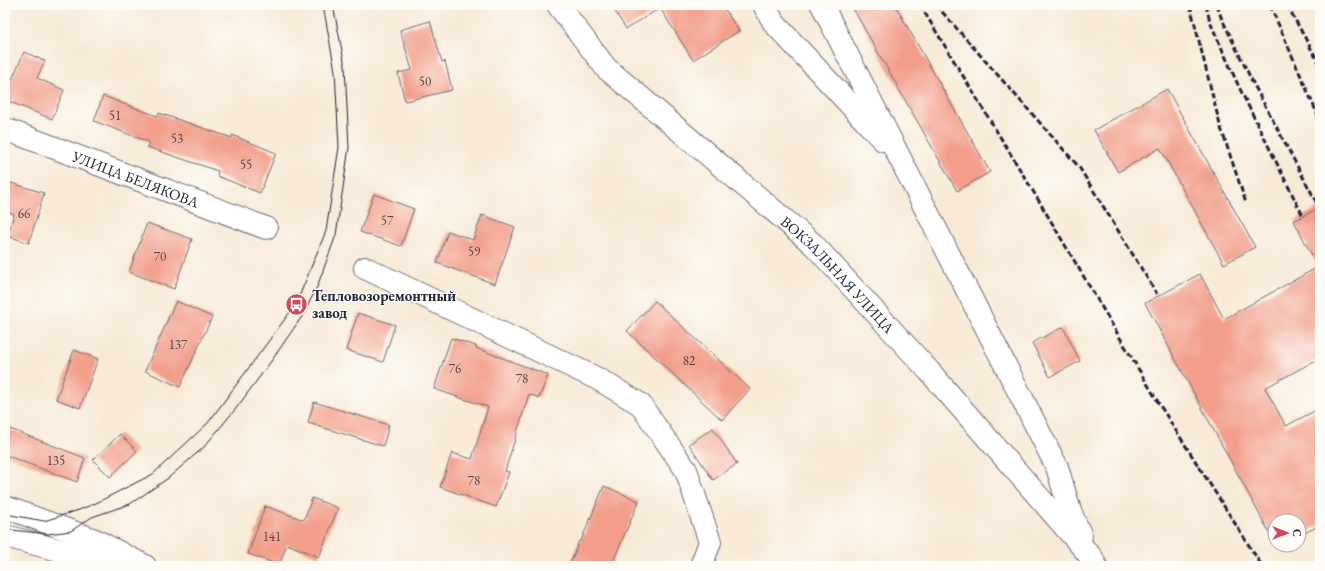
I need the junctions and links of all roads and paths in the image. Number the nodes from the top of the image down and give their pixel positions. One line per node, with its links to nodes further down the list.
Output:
1 (558, 5): 10 (street, ВОКЗАЛЬНАЯ УЛИЦА)
2 (764, 5): 5 (street)
3 (822, 5): 5 (street)
4 (5, 129): 6 (street, УЛИЦА БЕЛЯКОВА)
5 (900, 158): 10 (street)
6 (266, 228)
7 (365, 268): 13 (street)
8 (5, 507): 12 (street)
9 (5, 538): 11 (street)
10 (1094, 562)
11 (120, 566)
12 (145, 566)
13 (701, 566)

